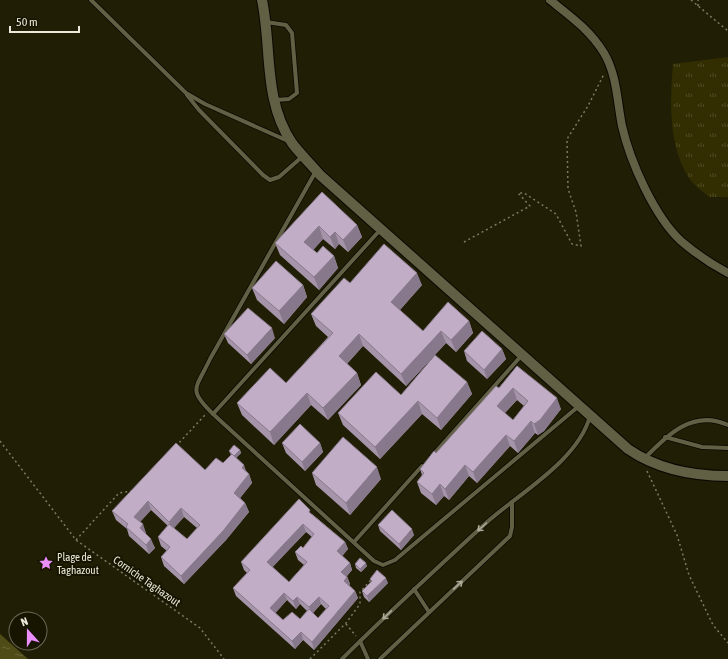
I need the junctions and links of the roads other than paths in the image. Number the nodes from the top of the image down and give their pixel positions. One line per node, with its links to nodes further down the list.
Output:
1 (91, 0): 5 (lane)
2 (262, 0): 4 (street)
3 (550, 0): 11 (street)
4 (266, 22): 6 (street); 6 (lane)
5 (186, 94): 7 (lane); 8 (lane)
6 (273, 100): 7 (street)
7 (292, 143): 8 (street)
8 (303, 156): 9 (street)
9 (317, 171): 10 (street); 14 (lane)
10 (381, 229): 12 (street); 14 (lane)
11 (728, 273)
12 (522, 355): 13 (street); 22 (lane)
13 (578, 406): 15 (street); 22 (lane)
14 (213, 414): 22 (lane)
15 (590, 416): 19 (street); 21 (lane)
16 (728, 426): 17 (lane)
17 (665, 437): 18 (lane); 19 (lane)
18 (728, 448)
19 (641, 457): 20 (street)
20 (728, 476)
21 (512, 502): 23 (lane, one-way to 23); 24 (lane, one-way to 21)
22 (354, 542)
23 (414, 589): 24 (lane); 25 (lane, one-way to 25)
24 (429, 612): 28 (lane)
25 (360, 641): 26 (lane); 27 (lane)
26 (342, 659)
27 (368, 659)
28 (380, 659)

